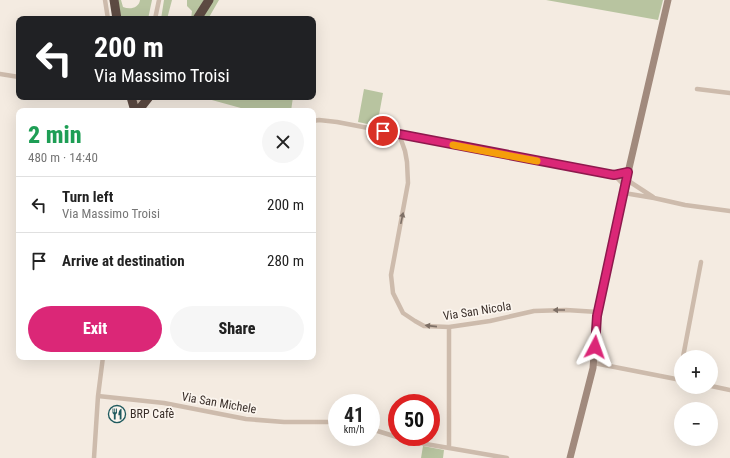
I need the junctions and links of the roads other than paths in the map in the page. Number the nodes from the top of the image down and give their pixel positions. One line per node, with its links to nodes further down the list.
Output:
1 (105, 0): 6 (street)
2 (114, 0): 7 (highway)
3 (159, 0): 8 (street)
4 (209, 0): 9 (highway)
5 (668, 0): 18 (main road)
6 (108, 16)
7 (117, 16)
8 (156, 16)
9 (200, 16)
10 (0, 74): 11 (street)
11 (16, 77)
12 (697, 89): 13 (street)
13 (730, 93)
14 (146, 100): 15 (highway)
15 (139, 108)
16 (316, 121): 17 (street)
17 (399, 134): 19 (street); 25 (street, Via San Nicola, one-way to 17)
18 (628, 172): 19 (street); 20 (main road)
19 (614, 175): 20 (street)
20 (625, 186): 21 (street); 21 (street); 24 (main road)
21 (654, 198): 22 (street)
22 (730, 210)
23 (701, 262): 26 (street)
24 (598, 312): 25 (street, Via San Nicola, one-way to 25); 28 (main road)
25 (449, 327): 35 (street)
26 (684, 350)
27 (103, 360): 32 (street)
28 (594, 363): 29 (street); 38 (main road)
29 (674, 379)
30 (718, 387): 31 (street)
31 (730, 390)
32 (98, 396): 33 (street, Via San Michele); 36 (street)
33 (328, 422)
34 (437, 446): 35 (street)
35 (449, 448): 37 (street)
36 (94, 458)
37 (507, 458)
38 (570, 458)

